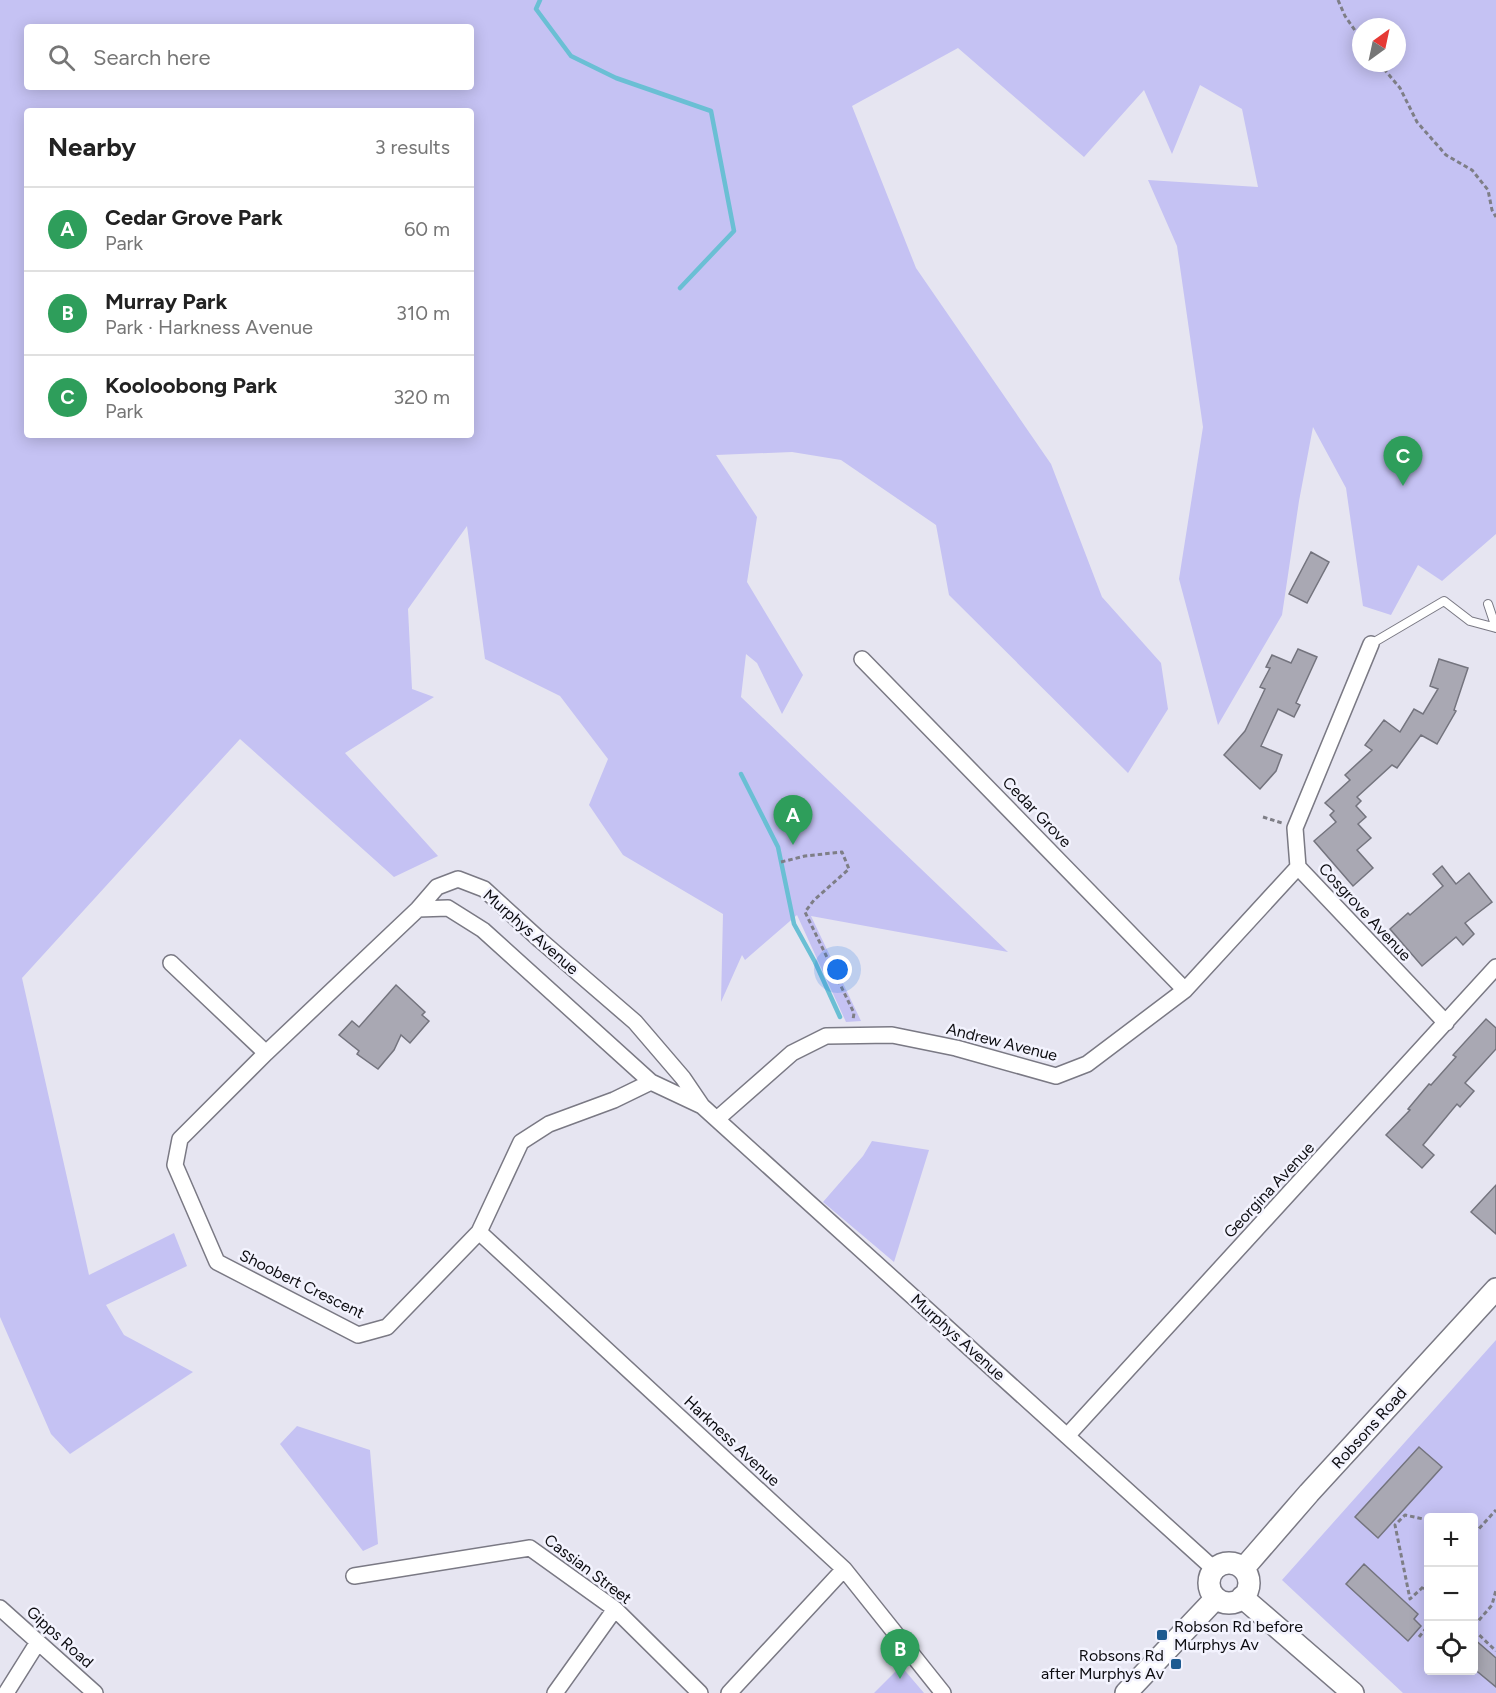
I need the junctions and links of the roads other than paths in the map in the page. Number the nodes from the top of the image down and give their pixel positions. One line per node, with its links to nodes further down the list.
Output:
1 (1488, 604): 2 (lane)
2 (1496, 628): 3 (lane)
3 (1371, 644): 5 (street, Cosgrove Avenue)
4 (862, 659): 9 (street, Cedar Grove)
5 (1298, 867): 9 (street, Andrew Avenue); 10 (street, Cosgrove Avenue)
6 (418, 909): 11 (street, Shoobert Crescent); 12 (street, Murphys Avenue); 13 (street, Murphys Avenue)
7 (171, 963): 11 (street)
8 (1496, 967): 10 (street, Georgina Avenue)
9 (1185, 990): 14 (street, Andrew Avenue)
10 (1446, 1023): 17 (street, Georgina Avenue)
11 (266, 1053): 15 (street, Shoobert Crescent)
12 (651, 1082): 13 (street, Murphys Avenue); 15 (street, Shoobert Crescent)
13 (702, 1106): 14 (street, Murphys Avenue)
14 (717, 1119): 17 (street, Murphys Avenue)
15 (478, 1232): 18 (street, Harkness Avenue)
16 (1496, 1289): 20 (main road, Robsons Road)
17 (1067, 1436): 19 (street, Murphys Avenue)
18 (844, 1569): 31 (street); 32 (street, Harkness Avenue)
19 (1214, 1569): 20 (main road); 23 (main road)
20 (1243, 1569): 22 (main road)
21 (354, 1576): 25 (street, Cassian Street)
22 (1242, 1597): 23 (main road); 34 (main road)
23 (1216, 1598): 33 (main road)
24 (0, 1608): 26 (street, Gipps Road)
25 (615, 1609): 29 (street); 30 (street, Cassian Street)
26 (38, 1642): 27 (street); 28 (street, Gipps Road)
27 (6, 1693)
28 (96, 1693)
29 (555, 1693)
30 (700, 1693)
31 (729, 1693)
32 (943, 1693)
33 (1126, 1693)
34 (1353, 1693)

